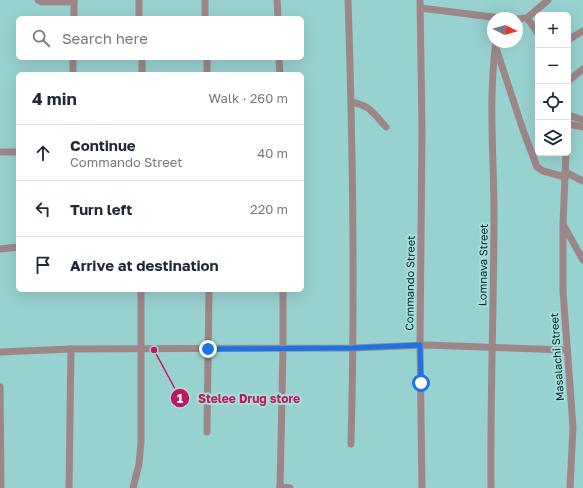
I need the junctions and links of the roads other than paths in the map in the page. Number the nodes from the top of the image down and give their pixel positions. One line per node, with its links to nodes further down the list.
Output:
1 (38, 0): 8 (street)
2 (139, 0): 11 (street)
3 (205, 0): 12 (street)
4 (277, 0): 13 (street)
5 (348, 0): 32 (street)
6 (420, 0): 9 (street, Commando Street)
7 (548, 0): 15 (street)
8 (74, 1): 10 (street)
9 (421, 8): 14 (street); 50 (street, Commando Street)
10 (74, 16)
11 (139, 16)
12 (205, 16)
13 (278, 16)
14 (487, 16)
15 (527, 18): 16 (street); 17 (street)
16 (523, 19)
17 (535, 28)
18 (583, 30): 19 (street)
19 (571, 38)
20 (495, 48): 51 (street, Lomnava Street)
21 (497, 48): 41 (street)
22 (73, 60): 27 (street)
23 (142, 60): 28 (street)
24 (207, 60): 29 (street)
25 (279, 60): 30 (street)
26 (583, 69): 31 (street)
27 (73, 72)
28 (142, 72)
29 (207, 72)
30 (280, 72)
31 (571, 79)
32 (351, 102): 36 (street); 53 (street)
33 (571, 116): 34 (street)
34 (583, 120)
35 (571, 125): 37 (street)
36 (386, 127)
37 (583, 127)
38 (0, 152): 39 (street)
39 (16, 152)
40 (566, 156): 41 (street, Masalachi Street)
41 (565, 175): 42 (street); 43 (street, Masalachi Street)
42 (583, 181)
43 (563, 224): 46 (street); 57 (street, Masalachi Street)
44 (16, 248): 45 (street)
45 (0, 249)
46 (583, 260)
47 (141, 292): 52 (street)
48 (209, 292): 55 (street)
49 (283, 292): 56 (street)
50 (420, 345): 51 (street); 53 (street); 67 (street, Commando Street)
51 (493, 347): 57 (street); 68 (street, Lomnava Street)
52 (141, 348): 54 (street); 55 (street); 65 (street)
53 (353, 348): 56 (street); 61 (street)
54 (71, 349): 58 (street); 64 (street)
55 (208, 349): 56 (street); 60 (street)
56 (283, 349): 62 (street)
57 (567, 350): 69 (street, Masalachi Street)
58 (0, 352)
59 (0, 387): 63 (street)
60 (207, 432)
61 (351, 444)
62 (280, 487): 66 (street)
63 (1, 488)
64 (69, 488)
65 (134, 488)
66 (290, 488)
67 (422, 488)
68 (491, 488)
69 (570, 488)

